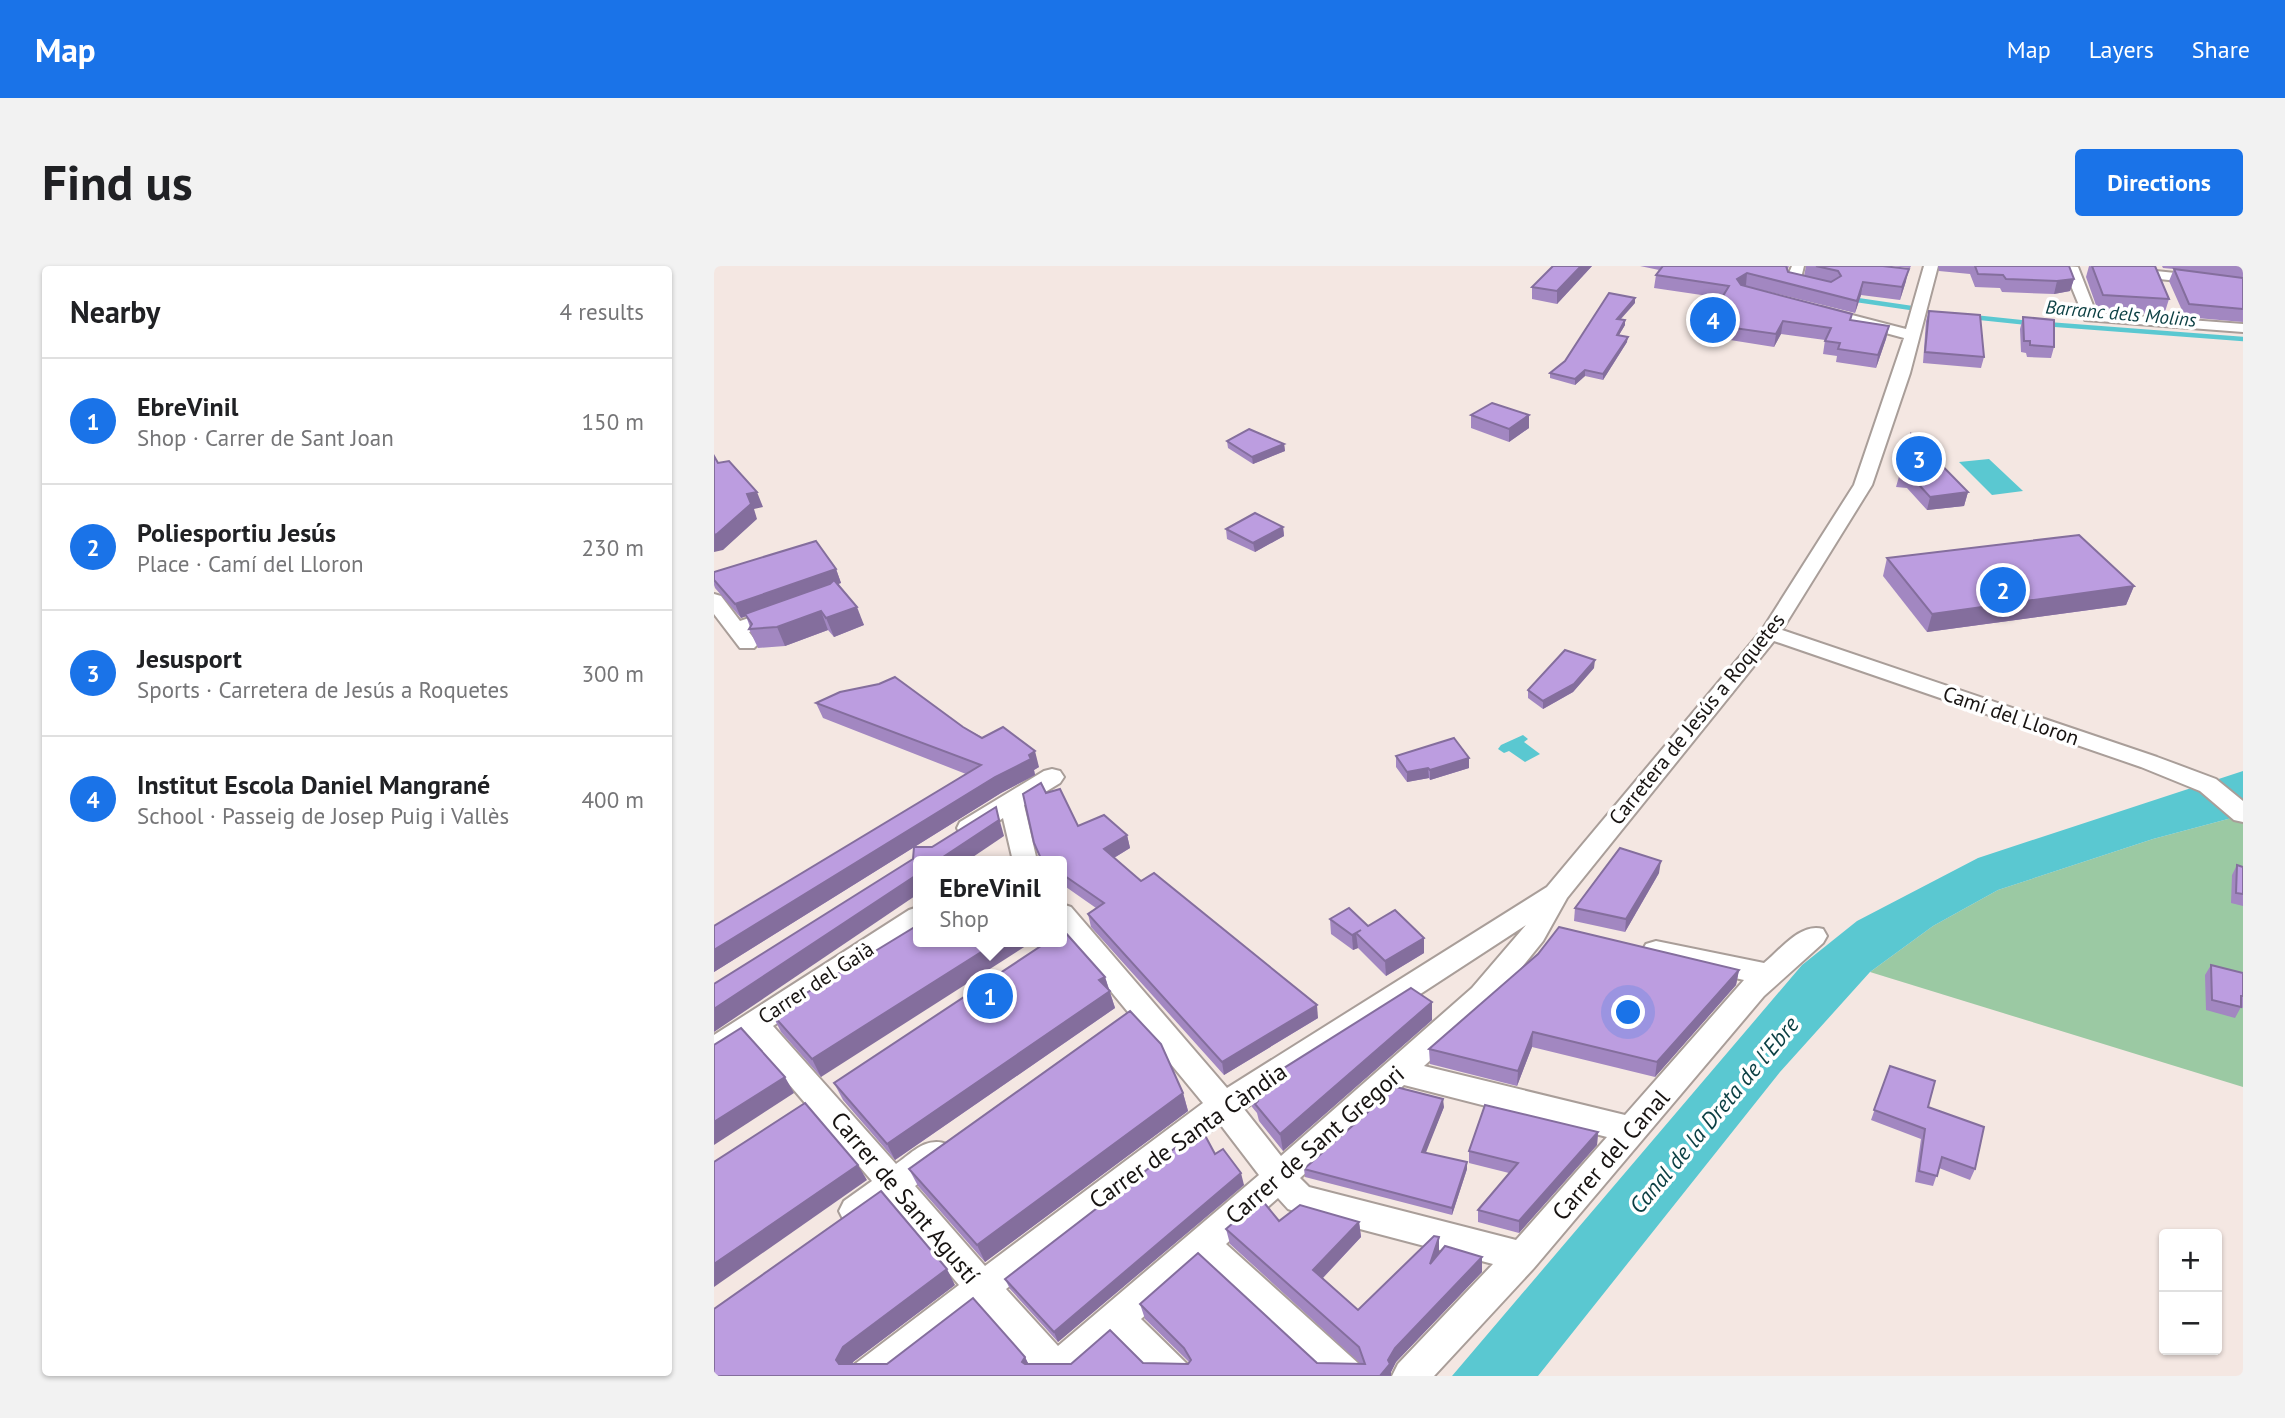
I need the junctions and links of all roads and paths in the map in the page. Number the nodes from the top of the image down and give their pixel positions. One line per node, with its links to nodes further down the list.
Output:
1 (2236, 266): 8 (street)
2 (2077, 269): 12 (street)
3 (1792, 271): 4 (street); 9 (street)
4 (1817, 271)
5 (2115, 271): 7 (street)
6 (1926, 273): 10 (street, Carretera de Jesús a Roquetes)
7 (2157, 275): 8 (street)
8 (2243, 283)
9 (1829, 288)
10 (1918, 307): 11 (street); 15 (street, Carretera de Jesús a Roquetes)
11 (1810, 308)
12 (2243, 328)
13 (714, 600): 14 (street)
14 (795, 608)
15 (1770, 633): 18 (street, Camí del Lloron); 21 (street, Carretera de Jesús a Roquetes)
16 (1052, 777): 17 (street)
17 (1011, 801): 19 (street); 20 (street)
18 (2243, 814)
19 (943, 844)
20 (1017, 856)
21 (1557, 892): 29 (street, Carrer de Sant Gregori); 30 (street, Carrer de Santa Càndia)
22 (913, 920): 27 (street, Carrer del Gaià)
23 (1067, 928): 30 (street)
24 (1814, 936): 26 (street, Carrer del Canal)
25 (1633, 946): 26 (street)
26 (1769, 975): 31 (street, Carrer del Canal)
27 (754, 1024): 28 (street, Carrer del Gaià); 34 (street, Carrer de Sant Agustí)
28 (714, 1050)
29 (1399, 1072): 31 (street); 33 (street, Carrer de Sant Gregori)
30 (1224, 1105): 33 (street); 38 (street, Carrer de Santa Càndia)
31 (1632, 1130): 37 (street, Carrer del Canal)
32 (961, 1135): 34 (street)
33 (1279, 1177): 36 (street, Carrer de Sant Gregori); 37 (street)
34 (894, 1183): 35 (street); 38 (street, Carrer de Sant Agustí)
35 (826, 1231)
36 (1202, 1244): 39 (street, Carrer de Sant Gregori); 43 (street)
37 (1522, 1257): 44 (street, Carrer del Canal)
38 (982, 1289): 40 (street, Carrer de Sant Agustí); 41 (street, Carrer de Santa Càndia)
39 (1116, 1318): 40 (street, Carrer de Sant Gregori); 42 (street)
40 (1053, 1373)
41 (867, 1376)
42 (1175, 1376)
43 (1347, 1376)
44 (1410, 1376)

